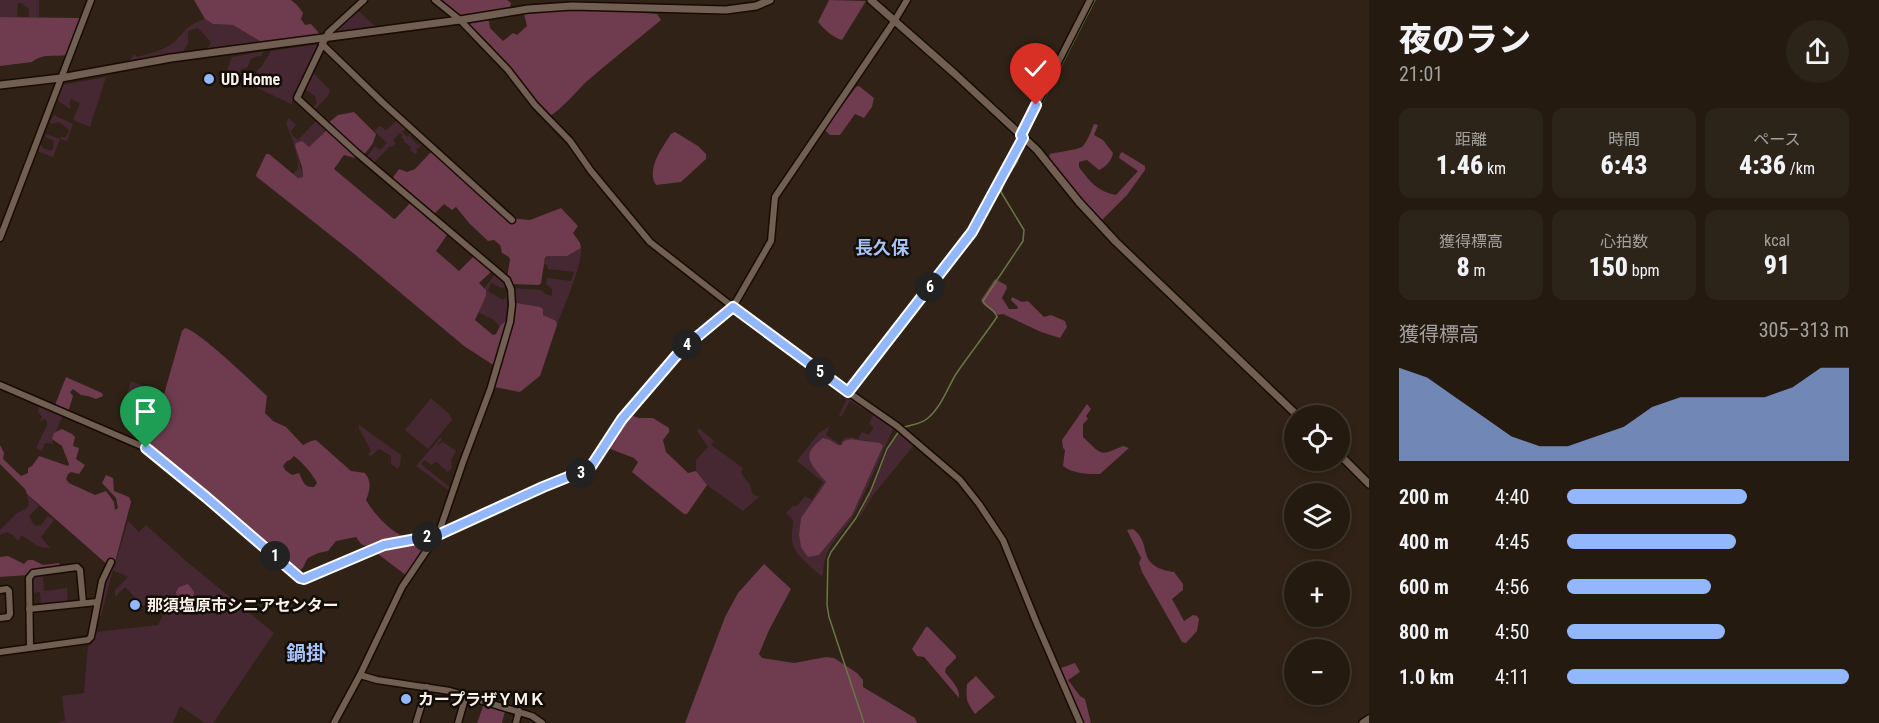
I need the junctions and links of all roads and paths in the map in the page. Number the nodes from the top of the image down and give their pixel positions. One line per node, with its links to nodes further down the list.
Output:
1 (91, 0): 11 (street)
2 (364, 0): 10 (street)
3 (435, 0): 8 (street)
4 (770, 0): 8 (street)
5 (871, 0): 9 (street)
6 (907, 0): 9 (street)
7 (1090, 0): 13 (street)
8 (460, 20): 10 (street); 16 (street)
9 (895, 20): 13 (street); 16 (street)
10 (323, 41): 11 (street); 14 (street); 22 (street)
11 (61, 78): 12 (street); 15 (street)
12 (0, 85)
13 (1022, 136): 18 (street); 19 (street)
14 (512, 220)
15 (0, 238)
16 (733, 307): 18 (street); 22 (street)
17 (0, 385): 22 (street)
18 (848, 392): 41 (street)
19 (1286, 405)
20 (1350, 466): 21 (street)
21 (1369, 484)
22 (438, 535): 31 (street)
23 (111, 562): 25 (street)
24 (0, 590): 28 (street)
25 (97, 602): 26 (street); 29 (street)
26 (83, 603): 27 (street); 27 (street)
27 (29, 609): 29 (street)
28 (0, 618)
29 (30, 647): 30 (street)
30 (0, 651)
31 (360, 675): 32 (street); 36 (street)
32 (427, 687): 33 (street); 37 (street)
33 (466, 696): 34 (street); 38 (street)
34 (519, 711): 39 (street); 40 (street)
35 (1369, 719): 42 (street)
36 (334, 723)
37 (416, 723)
38 (458, 723)
39 (516, 723)
40 (542, 723)
41 (1080, 723)
42 (1363, 723)

